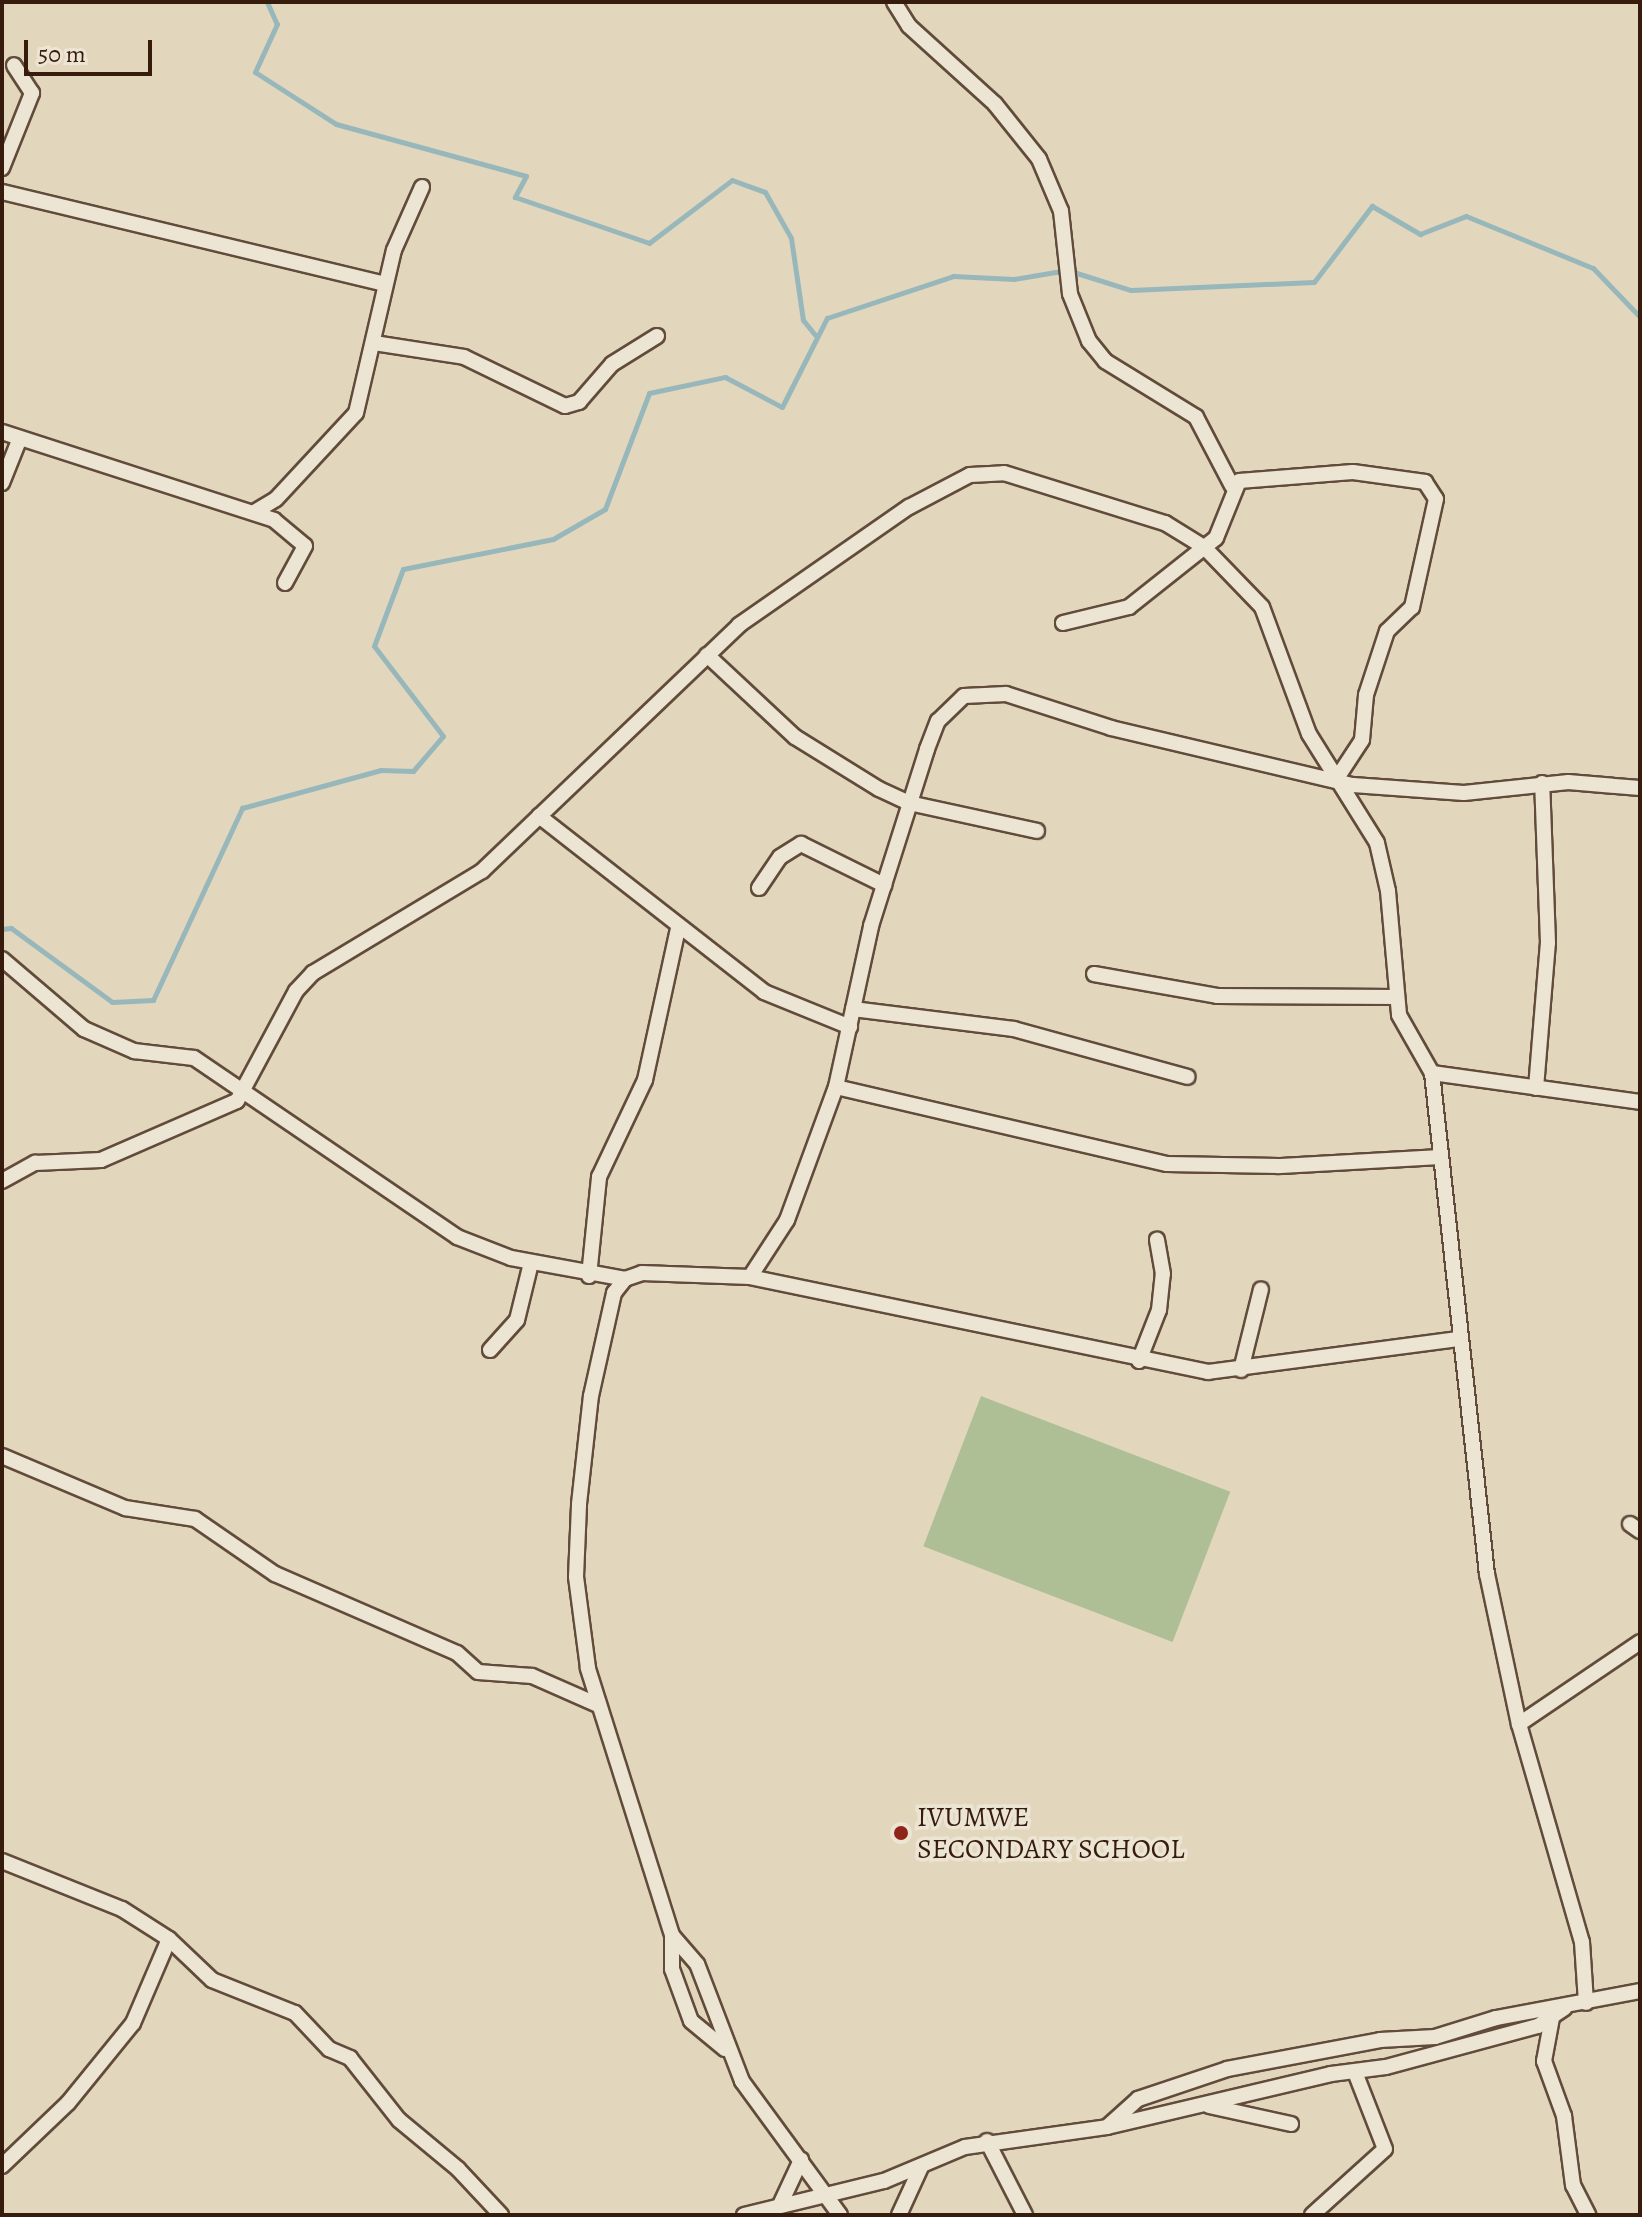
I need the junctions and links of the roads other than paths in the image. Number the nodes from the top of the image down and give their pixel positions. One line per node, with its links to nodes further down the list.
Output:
1 (894, 2): 12 (street)
2 (14, 65): 3 (street)
3 (2, 168)
4 (422, 187): 6 (street)
5 (2, 192): 6 (street)
6 (385, 284): 8 (street)
7 (657, 336): 8 (street)
8 (374, 343): 13 (street)
9 (2, 432): 10 (street)
10 (20, 438): 11 (street); 13 (street)
11 (2, 483)
12 (1232, 486): 14 (street); 18 (street)
13 (256, 511): 15 (street)
14 (1204, 547): 16 (street); 17 (street); 18 (street)
15 (285, 583)
16 (1063, 623)
17 (707, 655): 21 (street); 22 (street)
18 (1338, 780): 19 (street); 21 (street); 29 (street)
19 (1542, 783): 20 (street); 35 (street)
20 (1640, 788)
21 (909, 803): 23 (street); 24 (street)
22 (539, 816): 26 (street); 36 (street)
23 (1037, 831)
24 (884, 885): 25 (street); 30 (street)
25 (759, 888)
26 (678, 929): 31 (street); 42 (street)
27 (2, 959): 36 (street)
28 (1094, 974): 29 (street)
29 (1396, 997): 32 (street)
30 (853, 1009): 31 (street); 33 (street)
31 (850, 1027): 34 (street)
32 (1432, 1073): 35 (street); 38 (street)
33 (1188, 1077)
34 (836, 1087): 38 (street); 43 (street)
35 (1536, 1088): 37 (street)
36 (245, 1093): 39 (street); 41 (street)
37 (1640, 1102)
38 (1438, 1157): 46 (street)
39 (2, 1181)
40 (1157, 1240): 48 (street)
41 (531, 1263): 42 (street); 47 (street)
42 (589, 1276): 44 (street)
43 (750, 1277): 44 (street); 48 (street)
44 (625, 1279): 52 (street)
45 (1261, 1289): 49 (street)
46 (1459, 1339): 49 (street); 53 (street)
47 (490, 1350)
48 (1139, 1361): 49 (street)
49 (1241, 1370)
50 (2, 1456): 52 (street)
51 (1640, 1642): 53 (street)
52 (598, 1705): 55 (street)
53 (1519, 1724): 58 (street)
54 (2, 1861): 56 (street)
55 (672, 1935): 61 (street); 61 (street)
56 (169, 1939): 68 (street); 72 (street)
57 (1640, 1991): 58 (street)
58 (1586, 2003): 59 (street)
59 (1565, 2008): 60 (street); 65 (street)
60 (1552, 2018): 62 (street); 78 (street)
61 (725, 2049): 67 (street)
62 (1355, 2072): 63 (street); 77 (street)
63 (1204, 2104): 64 (street); 65 (street)
64 (1291, 2124)
65 (1107, 2127): 66 (street)
66 (987, 2141): 69 (street); 76 (street)
67 (801, 2160): 70 (street); 71 (street)
68 (2, 2166)
69 (921, 2167): 70 (street); 75 (street)
70 (828, 2195): 71 (street); 74 (street)
71 (780, 2205): 73 (street)
72 (501, 2215)
73 (744, 2215)
74 (840, 2215)
75 (899, 2215)
76 (1025, 2215)
77 (1312, 2215)
78 (1588, 2215)

